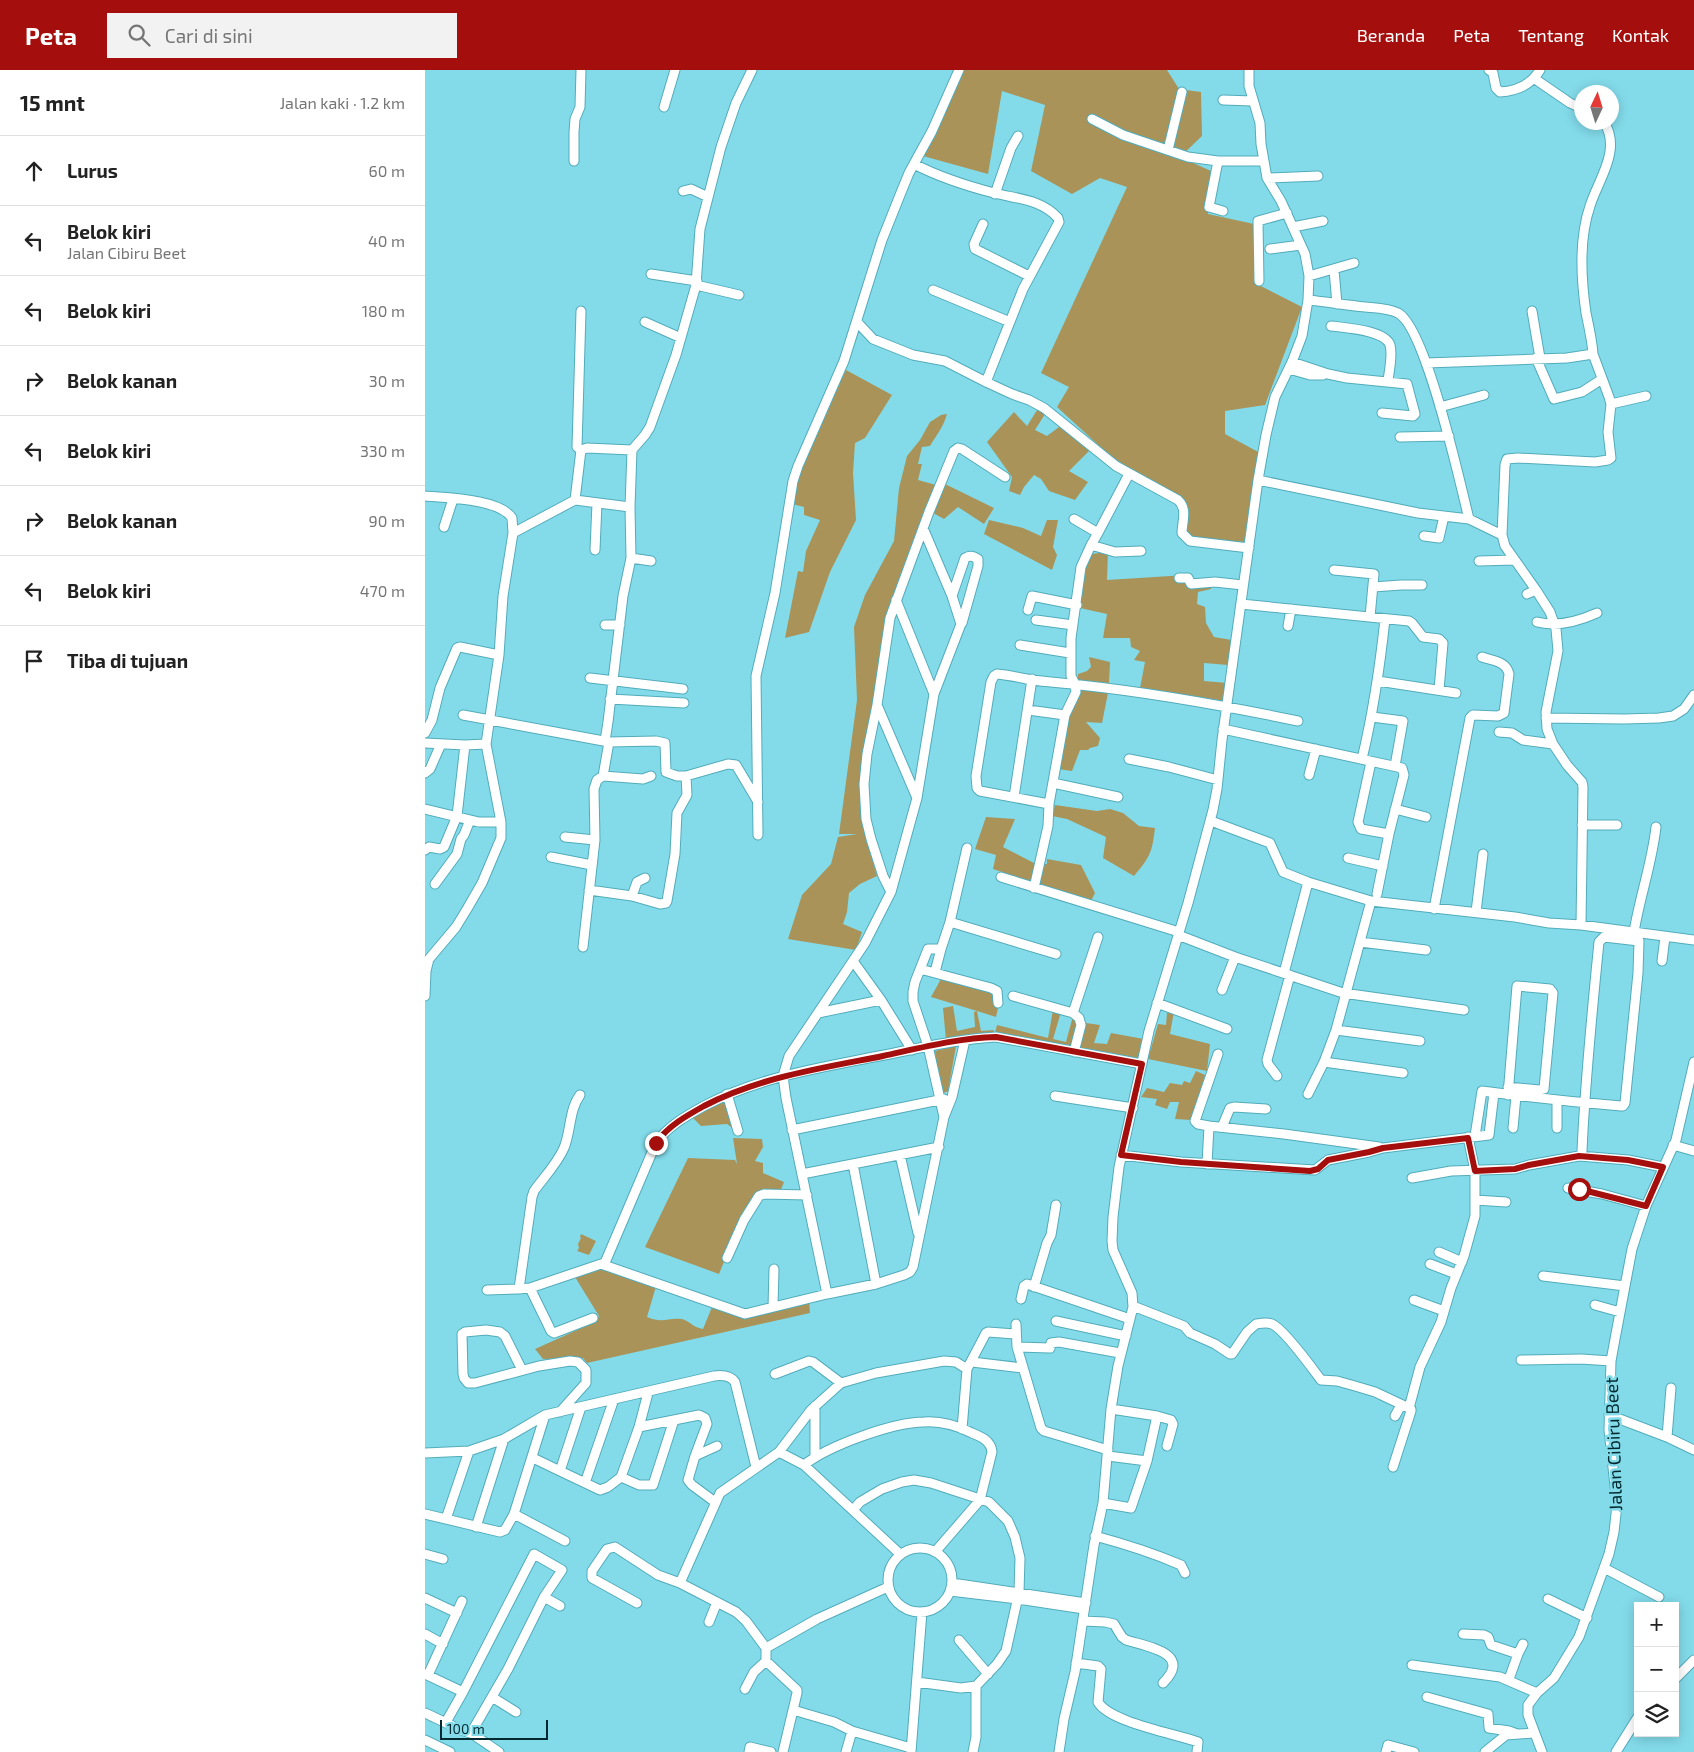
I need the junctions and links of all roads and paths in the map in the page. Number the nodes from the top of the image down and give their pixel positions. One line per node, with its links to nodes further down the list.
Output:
1 (581, 70): 18 (street)
2 (675, 70): 13 (street)
3 (959, 70): 21 (street)
4 (1249, 70): 11 (street)
5 (1489, 70): 8 (street)
6 (1540, 70): 8 (street)
7 (747, 72): 26 (street)
8 (1535, 79): 12 (street)
9 (1182, 92): 17 (street)
10 (1223, 100): 11 (street)
11 (1253, 101): 20 (street)
12 (1574, 104)
13 (664, 107)
14 (1092, 118): 17 (street)
15 (1607, 130): 52 (street)
16 (1017, 136): 25 (street)
17 (1167, 150): 19 (street)
18 (575, 161)
19 (1217, 161): 20 (street); 27 (street)
20 (1263, 161): 23 (street)
21 (914, 164): 25 (street); 48 (street)
22 (1318, 176): 23 (street)
23 (1267, 178): 28 (street)
24 (683, 191): 26 (street)
25 (995, 194): 37 (street)
26 (708, 197): 40 (street)
27 (1223, 211)
28 (1287, 213): 31 (street); 39 (street)
29 (1323, 221): 31 (street)
30 (983, 224): 37 (street)
31 (1293, 227): 32 (street)
32 (1301, 245): 33 (street); 38 (street)
33 (1270, 248)
34 (1354, 263): 35 (street)
35 (1334, 270): 38 (street); 44 (street)
36 (651, 274): 40 (street)
37 (1029, 276): 49 (street)
38 (1309, 276): 43 (street)
39 (1259, 281)
40 (697, 283): 42 (street); 51 (street)
41 (933, 290): 49 (street)
42 (739, 295)
43 (1308, 300): 44 (street); 55 (street)
44 (1337, 304): 54 (street)
45 (581, 311): 66 (street)
46 (1532, 311): 53 (street)
47 (645, 322): 51 (street)
48 (857, 322): 58 (street); 165 (street)
49 (1010, 322): 58 (street)
50 (1331, 326): 57 (street)
51 (681, 338): 67 (street)
52 (1593, 354): 53 (street); 56 (street)
53 (1538, 358): 54 (street); 56 (street)
54 (1426, 363): 62 (street)
55 (1291, 365): 57 (street); 70 (street)
56 (1602, 379): 61 (street)
57 (1388, 381): 63 (street)
58 (985, 382): 68 (street)
59 (1484, 396): 62 (street)
60 (1646, 396): 61 (street)
61 (1611, 404): 83 (street)
62 (1440, 407): 64 (street)
63 (1382, 414)
64 (1449, 436): 65 (street); 78 (street)
65 (1400, 437)
66 (581, 450): 67 (street); 73 (street)
67 (632, 450): 75 (street)
68 (1129, 474): 82 (street); 86 (street)
69 (1005, 477): 80 (street)
70 (1258, 480): 76 (street); 86 (street)
71 (425, 496): 72 (street)
72 (453, 499): 79 (street); 81 (street)
73 (575, 500): 74 (street); 81 (street)
74 (597, 503): 75 (street); 87 (street)
75 (630, 507): 89 (street)
76 (1444, 516): 78 (street); 84 (street)
77 (1074, 519): 82 (street)
78 (1469, 519): 83 (street)
79 (445, 527)
80 (923, 528): 100 (street); 101 (street)
81 (513, 533): 119 (street)
82 (1098, 533): 85 (street)
83 (1502, 535): 90 (street)
84 (1424, 536)
85 (1091, 545): 88 (street); 103 (street)
86 (1249, 548): 95 (street)
87 (595, 550)
88 (1141, 551)
89 (631, 558): 91 (street); 114 (street)
90 (1514, 560): 92 (street); 98 (street)
91 (651, 561)
92 (1479, 561)
93 (1334, 570): 97 (street)
94 (1179, 578): 95 (street)
95 (1243, 585): 102 (street)
96 (1422, 585): 97 (street)
97 (1373, 587): 107 (street)
98 (1536, 590): 99 (street); 112 (street)
99 (1527, 594)
100 (952, 596): 111 (street); 111 (street)
101 (896, 600): 129 (street); 133 (street)
102 (1241, 604): 104 (street); 134 (street)
103 (1077, 605): 105 (street); 115 (street)
104 (1291, 609): 107 (street); 116 (street)
105 (1029, 610)
106 (1597, 614): 112 (street)
107 (1370, 618): 108 (street)
108 (1385, 619): 124 (street); 127 (street)
109 (1035, 620): 115 (street)
110 (1537, 622): 112 (street)
111 (961, 624): 129 (street)
112 (1555, 624): 139 (street)
113 (605, 625): 114 (street)
114 (620, 625): 123 (street)
115 (1073, 625): 118 (street)
116 (1288, 626)
117 (1020, 645): 118 (street)
118 (1070, 653): 125 (street)
119 (499, 655): 140 (street); 143 (street)
120 (1482, 657): 197 (street)
121 (591, 678): 123 (street)
122 (1032, 679): 125 (street); 135 (street); 163 (street)
123 (612, 681): 126 (street); 131 (street)
124 (1378, 681): 127 (street); 138 (street)
125 (1078, 684): 134 (street); 136 (street)
126 (683, 689)
127 (1439, 690): 128 (street)
128 (1456, 692)
129 (934, 694): 164 (street)
130 (1694, 695): 139 (street)
131 (610, 699): 132 (street); 145 (street)
132 (684, 703)
133 (877, 705): 164 (street); 194 (street)
134 (1227, 706): 141 (street); 142 (street)
135 (1028, 710): 136 (street); 163 (street)
136 (1065, 715): 161 (street)
137 (463, 716): 140 (street)
138 (1372, 717): 153 (street); 154 (street)
139 (1546, 718): 149 (street)
140 (489, 720): 145 (street); 148 (street)
141 (1299, 721)
142 (1223, 729): 151 (street); 160 (street)
143 (425, 732)
144 (1499, 732): 149 (street)
145 (607, 741): 156 (street); 158 (street)
146 (425, 743): 147 (street)
147 (441, 744): 150 (street); 155 (street)
148 (486, 744): 150 (street); 173 (street)
149 (1553, 744): 174 (street)
150 (465, 745): 169 (street)
151 (1315, 749): 153 (street); 159 (street)
152 (1129, 759): 160 (street)
153 (1367, 761): 154 (street); 177 (street)
154 (1395, 766): 168 (street)
155 (425, 773)
156 (603, 776): 157 (street); 180 (street)
157 (651, 776)
158 (686, 776): 165 (street); 195 (street)
159 (1309, 776)
160 (1218, 780): 172 (street)
161 (1053, 783): 162 (street); 166 (street)
162 (1118, 796)
163 (1014, 797): 166 (street)
164 (917, 798): 194 (street)
165 (759, 802): 178 (street)
166 (1049, 804): 192 (street)
167 (425, 809): 169 (street)
168 (1395, 809): 170 (street); 177 (street)
169 (457, 816): 171 (street); 182 (street)
170 (1426, 817)
171 (470, 820): 173 (street); 191 (street)
172 (1211, 821): 190 (street); 201 (street)
173 (501, 822): 219 (street)
174 (1582, 825): 175 (street); 200 (street)
175 (1617, 825)
176 (1656, 827): 202 (street)
177 (1389, 834): 187 (street)
178 (758, 835)
179 (565, 837): 180 (street)
180 (595, 840): 186 (street)
181 (967, 848): 199 (street)
182 (425, 850)
183 (1483, 854): 198 (street)
184 (551, 858): 186 (street)
185 (1348, 858): 187 (street)
186 (592, 865): 193 (street)
187 (1383, 866): 196 (street)
188 (1001, 877): 192 (street)
189 (645, 878): 195 (street)
190 (1308, 882): 196 (street); 216 (street)
191 (435, 884)
192 (1034, 888): 201 (street)
193 (589, 890): 195 (street); 207 (street)
194 (891, 892): 212 (street)
195 (632, 896)
196 (1374, 898): 197 (street); 206 (street)
197 (1434, 909): 198 (street)
198 (1476, 912): 200 (street)
199 (950, 922): 208 (street); 210 (street)
200 (1581, 925): 202 (street)
201 (1178, 933): 211 (street); 223 (street)
202 (1638, 935): 204 (street); 250 (street); 250 (street)
203 (1098, 936): 226 (street)
204 (1665, 937): 205 (street); 213 (street)
205 (1694, 939)
206 (1360, 942): 209 (street); 218 (street)
207 (583, 947)
208 (941, 949): 214 (street); 215 (street)
209 (1425, 950)
210 (1056, 954)
211 (1235, 957): 216 (street); 217 (street)
212 (853, 961): 221 (street); 225 (street)
213 (1663, 961)
214 (920, 968): 215 (street); 231 (street)
215 (935, 972): 222 (street)
216 (1287, 974): 218 (street); 240 (street)
217 (1222, 990)
218 (1347, 994): 224 (street); 228 (street)
219 (425, 996)
220 (1013, 996): 226 (street)
221 (881, 1000): 225 (street); 232 (street)
222 (998, 1003)
223 (1157, 1003): 227 (street); 237 (street)
224 (1464, 1010)
225 (818, 1013): 239 (street)
226 (1073, 1013): 233 (street)
227 (1227, 1029)
228 (1336, 1030): 230 (street); 235 (street)
229 (965, 1040): 231 (street); 233 (street); 247 (street)
230 (1420, 1041)
231 (928, 1046): 232 (street); 248 (street)
232 (912, 1050): 239 (street)
233 (1074, 1052): 237 (street)
234 (1218, 1054): 254 (street)
235 (1324, 1062): 238 (street); 244 (street)
236 (1694, 1062): 261 (street, Jalan Cibiru Beet)
237 (1142, 1064): 251 (street)
238 (1403, 1073)
239 (783, 1076): 243 (street); 258 (street)
240 (1277, 1076)
241 (1494, 1093): 242 (street); 260 (street); 260 (street)
242 (1511, 1093): 242 (street); 249 (street); 256 (street)
243 (727, 1094): 259 (street); 285 (street)
244 (1308, 1094)
245 (580, 1095): 294 (street)
246 (1055, 1096): 251 (street)
247 (952, 1097): 248 (street); 253 (street)
248 (939, 1100): 253 (street); 258 (street)
249 (1557, 1101): 250 (street); 257 (street)
250 (1584, 1103): 264 (street)
251 (1133, 1108): 267 (street)
252 (1266, 1109): 255 (street)
253 (944, 1117): 262 (street)
254 (1209, 1126): 255 (street); 269 (street)
255 (1222, 1127): 263 (street)
256 (1513, 1128)
257 (1557, 1128)
258 (792, 1130): 272 (street)
259 (737, 1131)
260 (1472, 1137): 263 (street); 271 (street)
261 (1673, 1146): 265 (street); 270 (street, Jalan Cibiru Beet)
262 (939, 1147): 266 (street); 280 (street)
263 (1383, 1148): 269 (street)
264 (1582, 1151)
265 (1694, 1151)
266 (900, 1155): 268 (street); 280 (street)
267 (1121, 1155): 269 (street); 299 (street)
268 (853, 1164): 272 (street); 289 (street)
269 (1207, 1164)
270 (1663, 1167): 271 (street); 279 (street, Jalan Cibiru Beet)
271 (1475, 1171): 273 (street); 276 (street)
272 (802, 1174): 275 (street)
273 (1412, 1178)
274 (1568, 1188): 279 (street)
275 (807, 1194): 282 (street); 295 (street)
276 (1475, 1200): 277 (street); 283 (street)
277 (1506, 1202)
278 (1056, 1206): 291 (street)
279 (1646, 1206): 290 (street, Jalan Cibiru Beet)
280 (919, 1235): 289 (street)
281 (1439, 1252): 283 (street)
282 (727, 1258)
283 (1462, 1262): 287 (street)
284 (1430, 1264): 287 (street)
285 (604, 1265): 292 (street); 300 (street)
286 (774, 1268): 300 (street)
287 (1457, 1274): 301 (street)
288 (1543, 1276): 290 (street)
289 (876, 1284): 295 (street)
290 (1625, 1286): 302 (street, Jalan Cibiru Beet)
291 (1035, 1287): 296 (street); 304 (street)
292 (529, 1288): 294 (street); 303 (street)
293 (487, 1290): 294 (street)
294 (519, 1290)
295 (827, 1294): 300 (street)
296 (1021, 1299)
297 (1414, 1300): 301 (street)
298 (1595, 1305): 302 (street)
299 (1133, 1306): 304 (street); 323 (street)
300 (773, 1307)
301 (1444, 1311): 323 (street)
302 (1620, 1312): 312 (street, Jalan Cibiru Beet)
303 (593, 1318)
304 (1131, 1319): 308 (street)
305 (1056, 1321): 308 (street)
306 (1016, 1324): 307 (street)
307 (1015, 1334): 309 (street); 313 (street)
308 (1126, 1336): 310 (street)
309 (1017, 1347): 310 (street); 314 (street)
310 (1120, 1352): 324 (street)
311 (1521, 1360): 312 (street)
312 (1611, 1361): 327 (street, Jalan Cibiru Beet)
313 (970, 1365): 314 (street); 317 (street); 332 (street)
314 (1023, 1368): 341 (street)
315 (522, 1370): 315 (street); 325 (street)
316 (775, 1374): 317 (street)
317 (841, 1383): 322 (street)
318 (1671, 1388): 333 (street)
319 (648, 1393): 320 (street); 331 (street); 347 (street)
320 (614, 1399): 321 (street); 351 (street)
321 (581, 1406): 325 (street); 349 (street)
322 (815, 1406): 339 (street); 343 (street)
323 (1405, 1406): 329 (street); 348 (street)
324 (1111, 1408): 328 (street); 341 (street)
325 (560, 1412): 326 (street)
326 (545, 1415): 334 (street); 344 (street)
327 (1609, 1415): 333 (street); 366 (street, Jalan Cibiru Beet)
328 (1157, 1416): 336 (street); 345 (street)
329 (1395, 1416)
330 (674, 1420): 331 (street); 342 (street); 350 (street)
331 (639, 1427): 350 (street)
332 (962, 1429): 343 (street); 352 (street)
333 (1667, 1437): 337 (street)
334 (504, 1439): 338 (street); 359 (street)
335 (717, 1446): 342 (street)
336 (1167, 1446)
337 (1694, 1450)
338 (469, 1451): 340 (street); 358 (street)
339 (779, 1452): 346 (street); 347 (street)
340 (425, 1453)
341 (1108, 1453): 345 (street); 354 (street)
342 (695, 1456): 353 (street)
343 (815, 1456): 346 (street)
344 (533, 1458): 349 (street); 357 (street)
345 (1147, 1461): 354 (street)
346 (803, 1465): 355 (street)
347 (756, 1467): 353 (street)
348 (1393, 1467)
349 (560, 1471): 351 (street)
350 (621, 1478): 351 (street)
351 (585, 1483)
352 (980, 1500): 355 (street); 362 (street); 371 (street)
353 (715, 1502): 368 (street)
354 (1103, 1503): 360 (street)
355 (853, 1510): 364 (street)
356 (425, 1514): 358 (street)
357 (514, 1514): 359 (street); 361 (street)
358 (445, 1519): 359 (street)
359 (476, 1526)
360 (1095, 1536): 367 (street); 380 (street)
361 (565, 1541)
362 (935, 1552): 364 (street); 370 (street)
363 (425, 1554): 365 (street)
364 (900, 1554): 369 (street)
365 (443, 1559)
366 (1605, 1568): 372 (street); 383 (street, Jalan Cibiru Beet)
367 (1185, 1573)
368 (680, 1583): 377 (street); 378 (street)
369 (888, 1587): 381 (street); 391 (street)
370 (951, 1587): 371 (street); 381 (street)
371 (1018, 1596): 380 (street); 398 (street)
372 (1659, 1597)
373 (425, 1598): 382 (street)
374 (544, 1598): 379 (street); 405 (street); 407 (street)
375 (1548, 1599): 383 (street)
376 (462, 1601): 382 (street)
377 (717, 1602): 385 (street); 391 (street)
378 (637, 1603)
379 (560, 1606)
380 (1085, 1606): 384 (street)
381 (922, 1612): 401 (street)
382 (457, 1613): 389 (street)
383 (1587, 1618): 406 (street, Jalan Cibiru Beet)
384 (1083, 1621): 394 (street); 402 (street)
385 (709, 1622)
386 (425, 1634): 389 (street)
387 (1463, 1634): 392 (street)
388 (959, 1640): 398 (street)
389 (443, 1644): 397 (street)
390 (1523, 1644): 392 (street)
391 (766, 1648): 393 (street)
392 (1518, 1654): 400 (street)
393 (766, 1661): 404 (street); 409 (street)
394 (1076, 1663): 427 (street); 428 (street)
395 (1413, 1665): 400 (street)
396 (1692, 1665): 399 (street)
397 (427, 1672): 405 (street)
398 (988, 1674): 403 (street)
399 (1679, 1676)
400 (1509, 1679): 406 (street)
401 (917, 1682): 403 (street); 419 (street)
402 (1163, 1683)
403 (976, 1686): 426 (street)
404 (745, 1689)
405 (463, 1692): 412 (street)
406 (1537, 1693): 416 (street, Jalan Cibiru Beet)
407 (492, 1697): 410 (street); 415 (street)
408 (1427, 1697): 417 (street)
409 (793, 1710): 414 (street); 424 (street)
410 (516, 1712)
411 (425, 1713): 412 (street)
412 (446, 1722): 415 (street)
413 (1634, 1723): 433 (street)
414 (852, 1731): 419 (street); 425 (street)
415 (471, 1733): 421 (street)
416 (1534, 1733): 417 (street); 432 (street, Jalan Cibiru Beet)
417 (1517, 1734): 431 (street)
418 (426, 1743): 420 (street)
419 (911, 1750)
420 (451, 1752)
421 (499, 1752)
422 (749, 1752): 423 (street)
423 (771, 1752)
424 (783, 1752)
425 (846, 1752)
426 (973, 1752)
427 (1059, 1752)
428 (1197, 1752)
429 (1386, 1752): 430 (street)
430 (1414, 1752)
431 (1485, 1752)
432 (1542, 1752)
433 (1616, 1752)

